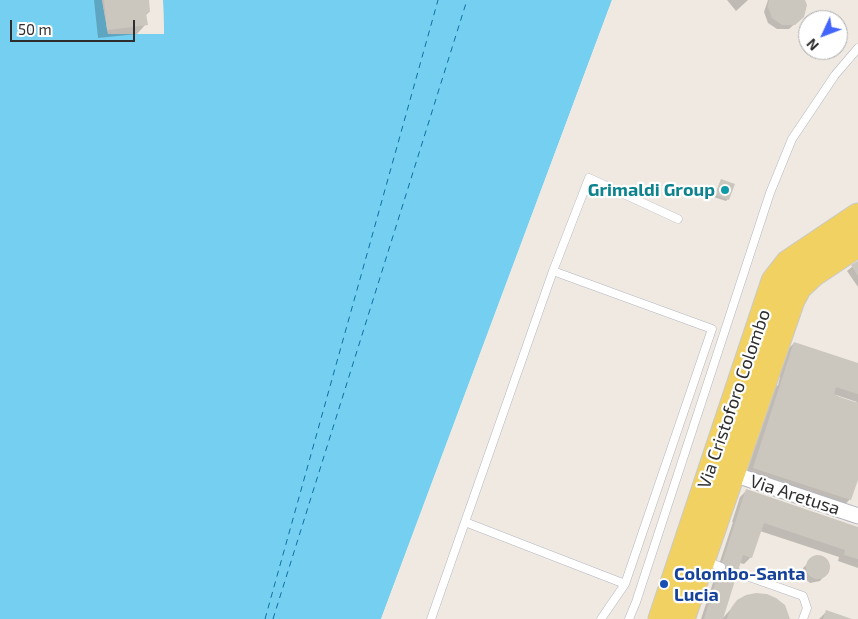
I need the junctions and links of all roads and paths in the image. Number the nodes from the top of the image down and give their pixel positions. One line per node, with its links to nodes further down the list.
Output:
1 (858, 48): 13 (lane)
2 (858, 216): 14 (main road, Via Cristoforo Colombo)
3 (678, 219): 5 (lane)
4 (858, 244): 6 (main road, Via Cristoforo Colombo)
5 (553, 270): 8 (lane); 10 (lane)
6 (732, 474): 7 (street, Via Aretusa); 15 (main road, Via Cristoforo Colombo)
7 (857, 511)
8 (465, 522): 10 (lane); 11 (lane)
9 (738, 573): 16 (lane)
10 (625, 584): 12 (lane)
11 (431, 619)
12 (601, 619)
13 (629, 619)
14 (661, 619)
15 (682, 619)
16 (803, 619)

